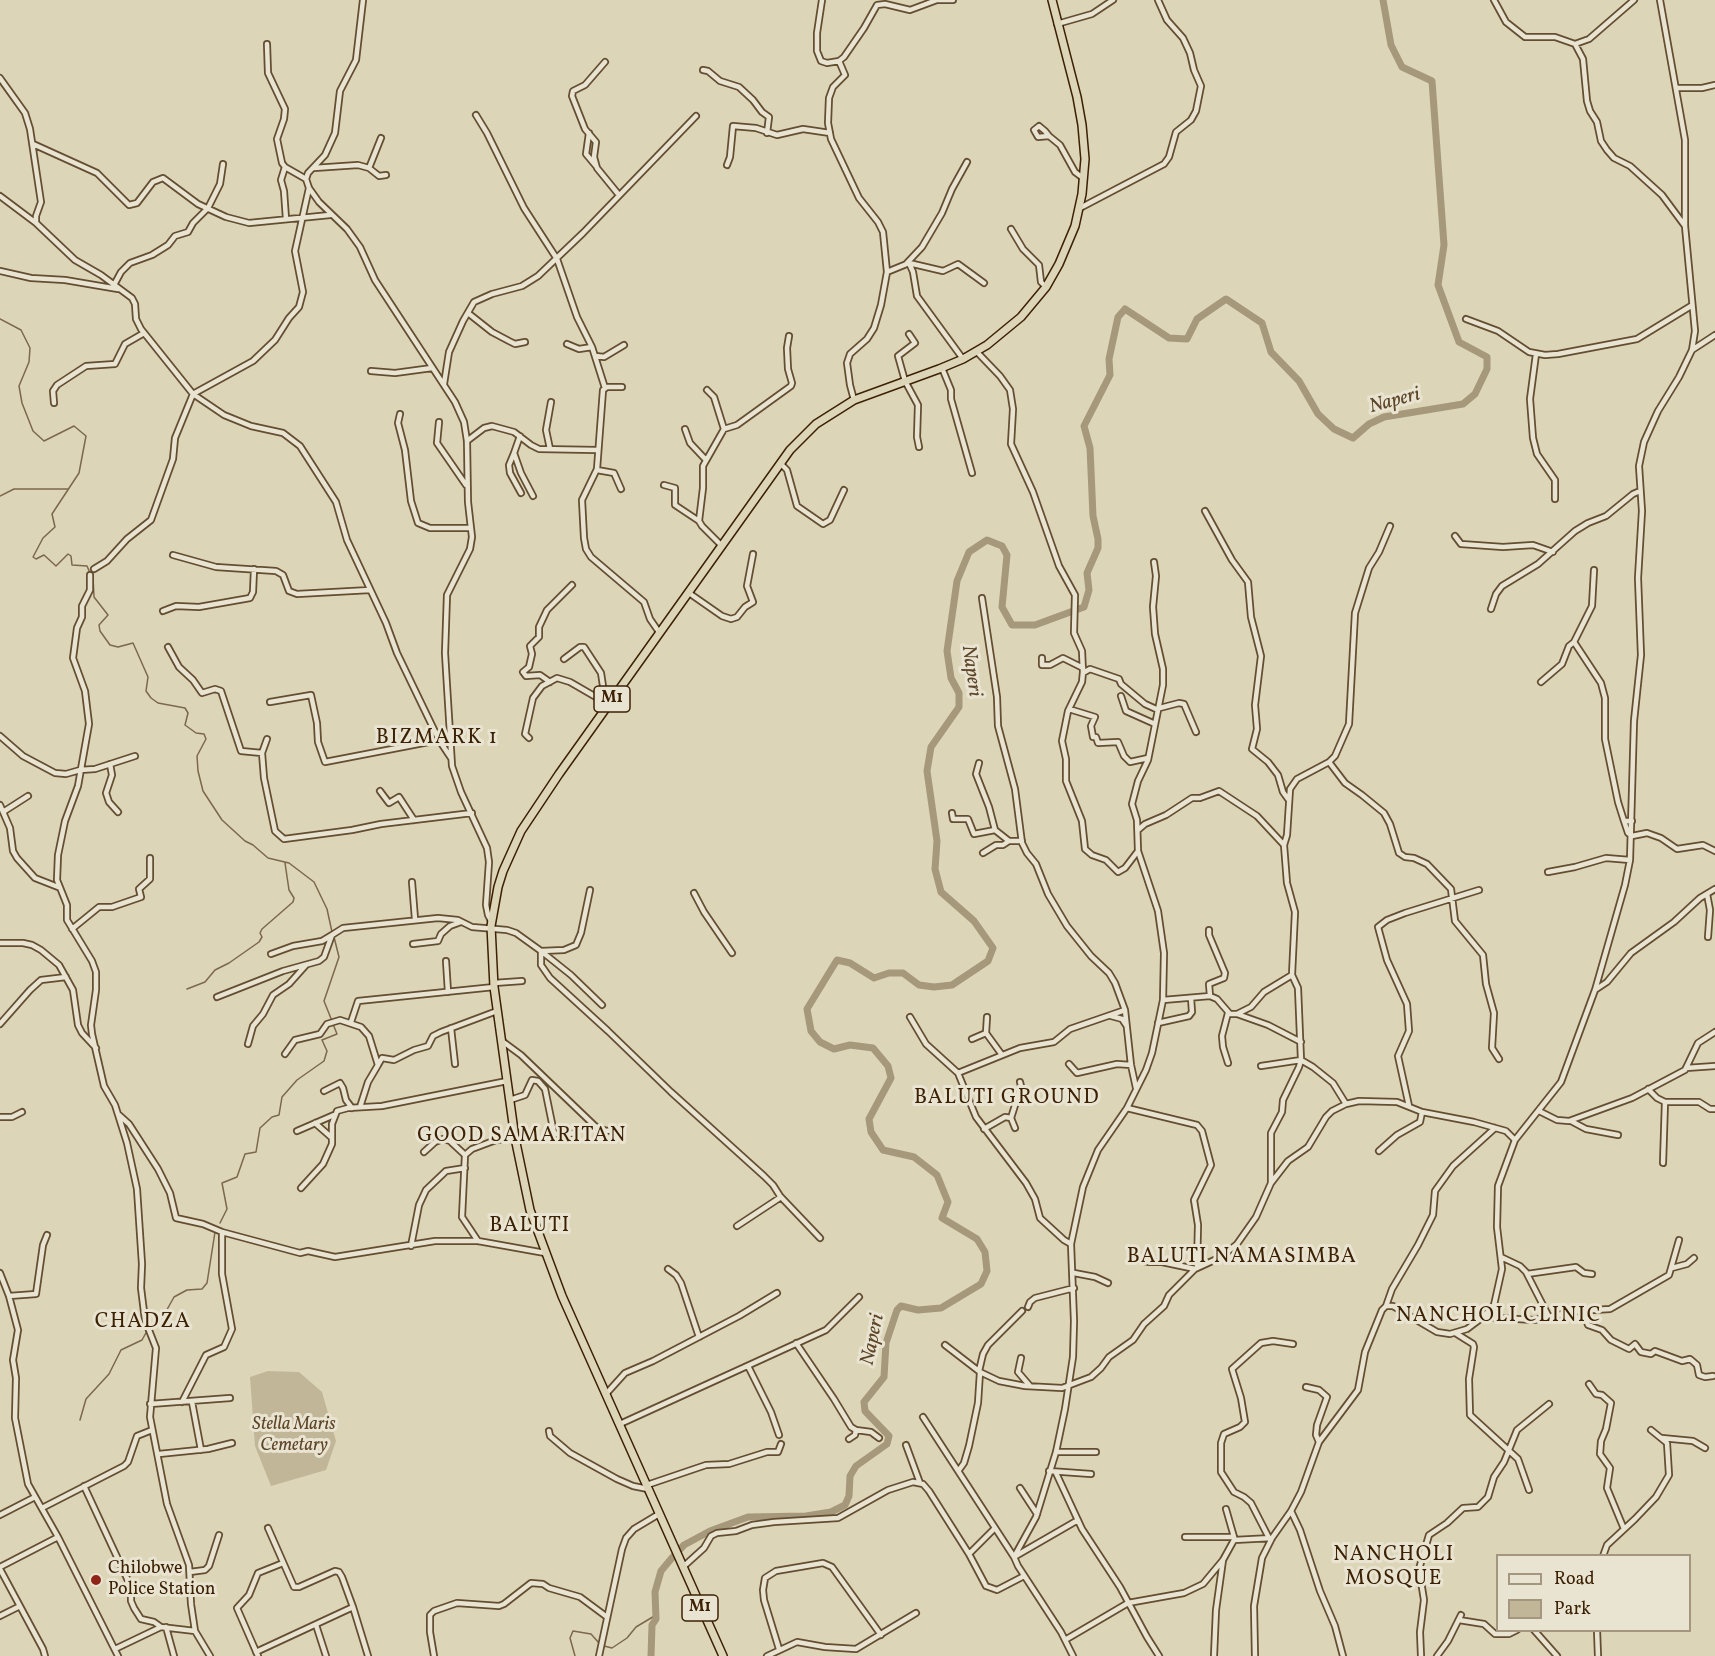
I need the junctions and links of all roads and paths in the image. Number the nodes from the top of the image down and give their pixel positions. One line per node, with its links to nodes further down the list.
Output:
1 (363, 0): 31 (street)
2 (822, 0): 13 (street)
3 (953, 0): 13 (street)
4 (1052, 0): 10 (highway, M1)
5 (1113, 0): 10 (street)
6 (1158, 0): 41 (street)
7 (1494, 0): 12 (street)
8 (1634, 0): 12 (street)
9 (1659, 1): 18 (street)
10 (1057, 24): 36 (highway, M1)
11 (267, 44): 30 (street)
12 (1575, 44): 46 (street)
13 (839, 61): 23 (street)
14 (605, 62): 21 (street)
15 (704, 70): 22 (street)
16 (0, 78): 26 (street)
17 (1715, 85): 18 (street)
18 (1677, 88): 46 (street)
19 (476, 115): 48 (street)
20 (696, 116): 38 (street)
21 (588, 133): 33 (street); 33 (street)
22 (768, 133): 23 (street); 29 (street)
23 (830, 133): 51 (street)
24 (1048, 136): 36 (street)
25 (381, 138): 32 (street)
26 (33, 144): 40 (street); 45 (street)
27 (967, 162): 49 (street)
28 (224, 164): 40 (street)
29 (727, 165)
30 (285, 167): 35 (street); 44 (street)
31 (313, 168): 32 (street); 35 (street)
32 (369, 168): 34 (street)
33 (597, 168): 38 (street)
34 (386, 175)
35 (306, 179): 37 (street)
36 (1084, 179): 41 (highway, M1)
37 (309, 188): 42 (street); 43 (street)
38 (619, 195): 48 (street)
39 (0, 196): 45 (street)
40 (208, 208): 44 (street); 53 (street)
41 (1080, 208): 54 (highway, M1)
42 (330, 215): 43 (street); 71 (street)
43 (302, 217): 44 (street); 79 (street)
44 (286, 219)
45 (36, 223): 53 (street)
46 (1685, 226): 55 (street)
47 (1011, 229): 54 (street)
48 (557, 259): 56 (street); 65 (street)
49 (908, 264): 51 (street); 52 (street); 70 (street)
50 (0, 271): 53 (street)
51 (887, 272): 80 (street)
52 (984, 283)
53 (116, 287): 58 (street)
54 (1046, 287): 67 (highway, M1)
55 (1691, 306): 66 (street); 68 (street)
56 (468, 313): 62 (street); 75 (street)
57 (1466, 319): 68 (street)
58 (144, 333): 79 (street); 82 (street)
59 (909, 334): 74 (street)
60 (1715, 335): 66 (street)
61 (789, 336): 86 (street)
62 (525, 342)
63 (567, 344): 65 (street)
64 (624, 345): 69 (street)
65 (592, 347): 69 (street)
66 (1692, 350): 101 (street)
67 (976, 351): 70 (highway, M1); 130 (street)
68 (1536, 354): 104 (street)
69 (596, 356): 77 (street)
70 (963, 359): 72 (highway, M1)
71 (432, 368): 73 (street); 75 (street)
72 (942, 368): 74 (highway, M1); 96 (street)
73 (371, 371)
74 (905, 381): 80 (highway, M1); 89 (street)
75 (444, 384): 88 (street)
76 (622, 387): 77 (street)
77 (604, 388): 91 (street)
78 (707, 390): 86 (street)
79 (193, 393): 116 (street); 120 (street)
80 (854, 400): 94 (highway, M1)
81 (551, 402): 90 (street)
82 (54, 403)
83 (399, 414): 108 (street)
84 (439, 422): 98 (street)
85 (685, 429): 93 (street)
86 (724, 429): 93 (street)
87 (520, 436): 88 (street); 90 (street); 92 (street)
88 (467, 441): 98 (street)
89 (919, 447)
90 (549, 448): 91 (street)
91 (597, 450): 95 (street)
92 (514, 453): 102 (street); 103 (street)
93 (706, 460): 106 (street)
94 (779, 463): 100 (street); 110 (highway, M1)
95 (597, 470): 99 (street); 125 (street)
96 (972, 473)
97 (664, 485): 106 (street)
98 (467, 487): 108 (street)
99 (621, 489)
100 (844, 490)
101 (1640, 491): 111 (street); 162 (street)
102 (521, 494)
103 (533, 496)
104 (1555, 498)
105 (1205, 511): 154 (street)
106 (699, 521): 110 (street)
107 (1390, 526): 148 (street)
108 (471, 528): 146 (street)
109 (1455, 536): 111 (street)
110 (721, 545): 121 (highway, M1)
111 (1552, 552): 123 (street)
112 (753, 554): 121 (street)
113 (173, 555): 115 (street)
114 (1154, 562): 137 (street)
115 (254, 568): 120 (street); 124 (street)
116 (94, 569)
117 (1594, 570): 126 (street)
118 (90, 576): 151 (street)
119 (573, 585): 131 (street)
120 (370, 590): 143 (street)
121 (689, 593): 125 (highway, M1)
122 (982, 598): 167 (street)
123 (1491, 609)
124 (163, 611)
125 (659, 632): 135 (highway, M1)
126 (1574, 642): 132 (street); 161 (street)
127 (168, 647): 144 (street)
128 (1041, 658): 130 (street)
129 (564, 659): 135 (street)
130 (1083, 671): 136 (street); 137 (street)
131 (550, 682): 135 (street); 141 (street)
132 (1541, 682)
133 (1121, 696): 138 (street)
134 (270, 702): 143 (street)
135 (608, 704): 185 (highway, M1)
136 (1069, 709): 147 (street); 169 (street)
137 (1156, 709): 138 (street); 139 (street)
138 (1155, 724): 147 (street)
139 (1196, 732)
140 (0, 736): 151 (street)
141 (529, 738)
142 (267, 740): 144 (street)
143 (439, 740): 146 (street)
144 (262, 753): 160 (street)
145 (135, 756): 150 (street)
146 (451, 758): 158 (street)
147 (1148, 758): 164 (street)
148 (1329, 762): 154 (street); 182 (street)
149 (979, 763): 163 (street)
150 (110, 764): 151 (street); 157 (street)
151 (80, 770): 176 (street)
152 (380, 791): 160 (street)
153 (28, 796): 156 (street)
154 (1288, 799): 168 (street)
155 (0, 806): 156 (street)
156 (3, 812): 176 (street)
157 (118, 812)
158 (472, 813): 160 (street); 185 (street)
159 (952, 813): 163 (street)
160 (414, 820)
161 (1624, 821): 162 (street); 165 (street)
162 (1632, 821): 165 (street)
163 (995, 830): 166 (street)
164 (1138, 830): 168 (street); 169 (street)
165 (1632, 836): 170 (street); 173 (street)
166 (1009, 841): 167 (street); 171 (street)
167 (1022, 841): 208 (street)
168 (1284, 845): 197 (street)
169 (1138, 851): 206 (street)
170 (1715, 851)
171 (982, 853)
172 (150, 858): 186 (street)
173 (1630, 860): 174 (street); 201 (street)
174 (1548, 872)
175 (412, 882): 183 (street)
176 (58, 886): 186 (street)
177 (1715, 889): 181 (street)
178 (590, 890): 192 (street)
179 (1479, 890): 182 (street)
180 (694, 893): 193 (street)
181 (1707, 894): 189 (street); 201 (street)
182 (1453, 899): 231 (street); 250 (street)
183 (415, 919): 184 (street); 188 (street)
184 (461, 922): 185 (street); 191 (street)
185 (491, 926): 192 (street); 200 (highway, M1)
186 (72, 929): 226 (street)
187 (1209, 930): 203 (street)
188 (332, 935): 194 (street); 196 (street)
189 (1708, 937)
190 (0, 943): 198 (street)
191 (413, 944)
192 (541, 951): 207 (street); 281 (street)
193 (732, 953)
194 (271, 954)
195 (446, 961): 202 (street)
196 (308, 963): 204 (street); 225 (street)
197 (1292, 975): 211 (street); 224 (street)
198 (66, 977): 217 (street); 226 (street)
199 (522, 981): 200 (street)
200 (494, 985): 202 (street); 209 (highway, M1)
201 (1595, 990): 255 (street)
202 (448, 992): 215 (street)
203 (1210, 996): 205 (street); 210 (street)
204 (217, 998)
205 (1191, 998): 206 (street); 216 (street)
206 (1163, 1000): 216 (street)
207 (602, 1005)
208 (1125, 1010): 212 (street); 218 (street)
209 (497, 1011): 219 (street); 223 (highway, M1)
210 (1228, 1013): 211 (street); 233 (street)
211 (1237, 1014): 224 (street)
212 (1111, 1016): 218 (street); 229 (street)
213 (910, 1017): 241 (street)
214 (987, 1017): 221 (street)
215 (351, 1022): 227 (street); 228 (street)
216 (1158, 1023): 244 (street)
217 (0, 1024)
218 (1128, 1027): 237 (street)
219 (451, 1028): 230 (street); 234 (street)
220 (1715, 1032): 240 (street)
221 (986, 1033): 222 (street); 229 (street)
222 (972, 1039)
223 (502, 1041): 242 (highway, M1); 266 (street)
224 (1300, 1042): 232 (street)
225 (248, 1044)
226 (96, 1048): 258 (street)
227 (373, 1052): 230 (street); 236 (street)
228 (285, 1054)
229 (1002, 1055): 241 (street)
230 (382, 1058): 236 (street)
231 (1499, 1059)
232 (1301, 1060): 238 (street); 249 (street); 279 (street)
233 (1228, 1063)
234 (455, 1064)
235 (1069, 1064): 237 (street)
236 (378, 1065): 251 (street)
237 (1131, 1065): 244 (street)
238 (1261, 1066)
239 (1715, 1066): 240 (street)
240 (1686, 1068): 245 (street)
241 (958, 1073): 267 (street)
242 (507, 1081): 247 (highway, M1); 251 (street)
243 (1020, 1082): 261 (street)
244 (1136, 1088): 253 (street)
245 (1648, 1089): 248 (street); 262 (street)
246 (324, 1091): 252 (street)
247 (510, 1100): 269 (street); 272 (highway, M1)
248 (1665, 1102): 254 (street); 277 (street)
249 (1346, 1104): 250 (street); 279 (street)
250 (1409, 1106): 257 (street)
251 (360, 1107): 252 (street)
252 (352, 1108): 259 (street)
253 (1127, 1108): 288 (street); 294 (street)
254 (1715, 1109)
255 (1539, 1111): 262 (street); 273 (street)
256 (22, 1112): 260 (street)
257 (1422, 1112): 265 (street); 274 (street)
258 (119, 1115): 283 (street); 330 (street)
259 (334, 1116): 263 (street); 271 (street)
260 (0, 1117)
261 (1011, 1118): 264 (street); 267 (street)
262 (1572, 1121): 270 (street)
263 (315, 1123): 268 (street); 271 (street)
264 (1015, 1128)
265 (1496, 1128): 273 (street); 307 (street)
266 (621, 1129)
267 (984, 1129): 288 (street)
268 (297, 1131)
269 (576, 1133)
270 (1618, 1135)
271 (331, 1137): 280 (street)
272 (515, 1138): 276 (street); 290 (highway, M1)
273 (1515, 1140): 291 (street)
274 (1379, 1151)
275 (424, 1152): 276 (street)
276 (465, 1155): 278 (street)
277 (1663, 1163)
278 (465, 1168): 287 (street); 289 (street)
279 (1271, 1183): 294 (street)
280 (301, 1188)
281 (781, 1197): 282 (street); 285 (street)
282 (737, 1226)
283 (222, 1232): 289 (street); 328 (street)
284 (47, 1236): 305 (street)
285 (820, 1238)
286 (1679, 1239): 295 (street)
287 (478, 1241): 289 (street); 290 (street)
288 (1071, 1244): 297 (street)
289 (411, 1246)
290 (545, 1253): 326 (highway, M1)
291 (1501, 1257): 299 (street); 311 (street)
292 (1132, 1258): 294 (street)
293 (1694, 1258): 295 (street)
294 (1196, 1268): 324 (street)
295 (1672, 1268): 310 (street)
296 (669, 1269): 314 (street)
297 (1074, 1273): 301 (street); 303 (street)
298 (0, 1274): 302 (street)
299 (1527, 1274): 300 (street); 312 (street)
300 (1592, 1274)
301 (1108, 1283)
302 (2, 1285): 305 (street)
303 (1074, 1288): 308 (street); 324 (street)
304 (777, 1293): 314 (street)
305 (9, 1296): 361 (street)
306 (859, 1297): 315 (street)
307 (1386, 1306): 313 (street); 342 (street)
308 (1028, 1307)
309 (1022, 1311): 320 (street)
310 (1583, 1311): 312 (street); 321 (street)
311 (1483, 1317): 312 (street); 313 (street)
312 (1549, 1317)
313 (1457, 1334): 348 (street)
314 (699, 1337): 326 (street)
315 (796, 1343): 319 (street); 335 (street)
316 (1293, 1344): 375 (street)
317 (945, 1345): 320 (street)
318 (1021, 1358): 323 (street)
319 (748, 1366): 333 (street); 338 (street)
320 (979, 1372): 323 (street); 352 (street)
321 (1713, 1376)
322 (1589, 1384): 371 (street)
323 (1031, 1386): 324 (street)
324 (1067, 1387): 349 (street)
325 (1306, 1387): 342 (street)
326 (606, 1394): 333 (highway, M1)
327 (230, 1398): 329 (street)
328 (182, 1402): 329 (street); 330 (street)
329 (192, 1402): 347 (street)
330 (150, 1404): 334 (street)
331 (1549, 1404): 348 (street)
332 (923, 1417): 352 (street)
333 (620, 1424): 358 (highway, M1)
334 (152, 1430): 351 (street); 357 (street)
335 (856, 1430): 339 (street); 341 (street)
336 (1651, 1430): 340 (street)
337 (549, 1431): 358 (street)
338 (778, 1435)
339 (879, 1438)
340 (1661, 1438): 346 (street); 371 (street)
341 (849, 1439)
342 (1318, 1442): 364 (street)
343 (232, 1443): 347 (street)
344 (781, 1444): 358 (street)
345 (906, 1445): 356 (street)
346 (1705, 1448)
347 (201, 1450): 351 (street)
348 (1509, 1451): 360 (street); 420 (street)
349 (1056, 1452): 350 (street); 353 (street)
350 (1096, 1452)
351 (159, 1454): 384 (street)
352 (958, 1470): 370 (street)
353 (1049, 1471): 354 (street); 366 (street)
354 (1056, 1473): 355 (street); 368 (street)
355 (1091, 1474)
356 (920, 1483): 377 (street); 383 (street)
357 (84, 1486): 362 (street); 393 (street)
358 (647, 1487): 365 (highway, M1)
359 (1020, 1488): 366 (street)
360 (1529, 1490)
361 (35, 1497): 362 (street); 367 (street)
362 (42, 1508): 373 (street)
363 (1226, 1509): 376 (street)
364 (1291, 1511): 375 (street); 419 (street)
365 (659, 1514): 383 (highway, M1); 391 (street)
366 (1037, 1514): 379 (street)
367 (0, 1515)
368 (1078, 1520): 379 (street); 386 (street)
369 (268, 1528): 381 (street)
370 (995, 1528): 377 (street); 379 (street)
371 (1624, 1529): 378 (street)
372 (219, 1535): 384 (street)
373 (58, 1537): 382 (street); 400 (street)
374 (1185, 1537): 376 (street)
375 (1271, 1538): 376 (street); 418 (street)
376 (1234, 1539): 380 (street)
377 (969, 1554): 385 (street)
378 (1604, 1554)
379 (1014, 1557): 385 (street)
380 (1223, 1560): 386 (street); 417 (street)
381 (283, 1563): 388 (street); 403 (street)
382 (0, 1568): 387 (street)
383 (683, 1568): 412 (highway, M1)
384 (190, 1572): 394 (street)
385 (1024, 1576): 399 (street)
386 (1128, 1603): 399 (street); 416 (street)
387 (20, 1606): 390 (street); 404 (street)
388 (353, 1607): 392 (street); 409 (street)
389 (916, 1613): 398 (street)
390 (0, 1616)
391 (607, 1617): 410 (street); 411 (street)
392 (316, 1625): 403 (street); 408 (street)
393 (164, 1627): 394 (street); 400 (street); 406 (street)
394 (195, 1631): 407 (street)
395 (1513, 1632): 421 (street)
396 (1536, 1632): 422 (street)
397 (1597, 1632): 423 (street)
398 (881, 1635): 401 (street); 402 (street)
399 (1065, 1640): 415 (street)
400 (115, 1649): 405 (street)
401 (779, 1649): 402 (street); 413 (street)
402 (848, 1650): 414 (street)
403 (257, 1654)
404 (45, 1656)
405 (118, 1656)
406 (174, 1656)
407 (210, 1656)
408 (326, 1656)
409 (368, 1656)
410 (434, 1656)
411 (599, 1656)
412 (723, 1656)
413 (767, 1656)
414 (845, 1656)
415 (1073, 1656)
416 (1159, 1656)
417 (1214, 1656)
418 (1255, 1656)
419 (1343, 1656)
420 (1420, 1656)
421 (1437, 1656)
422 (1557, 1656)
423 (1598, 1656)

